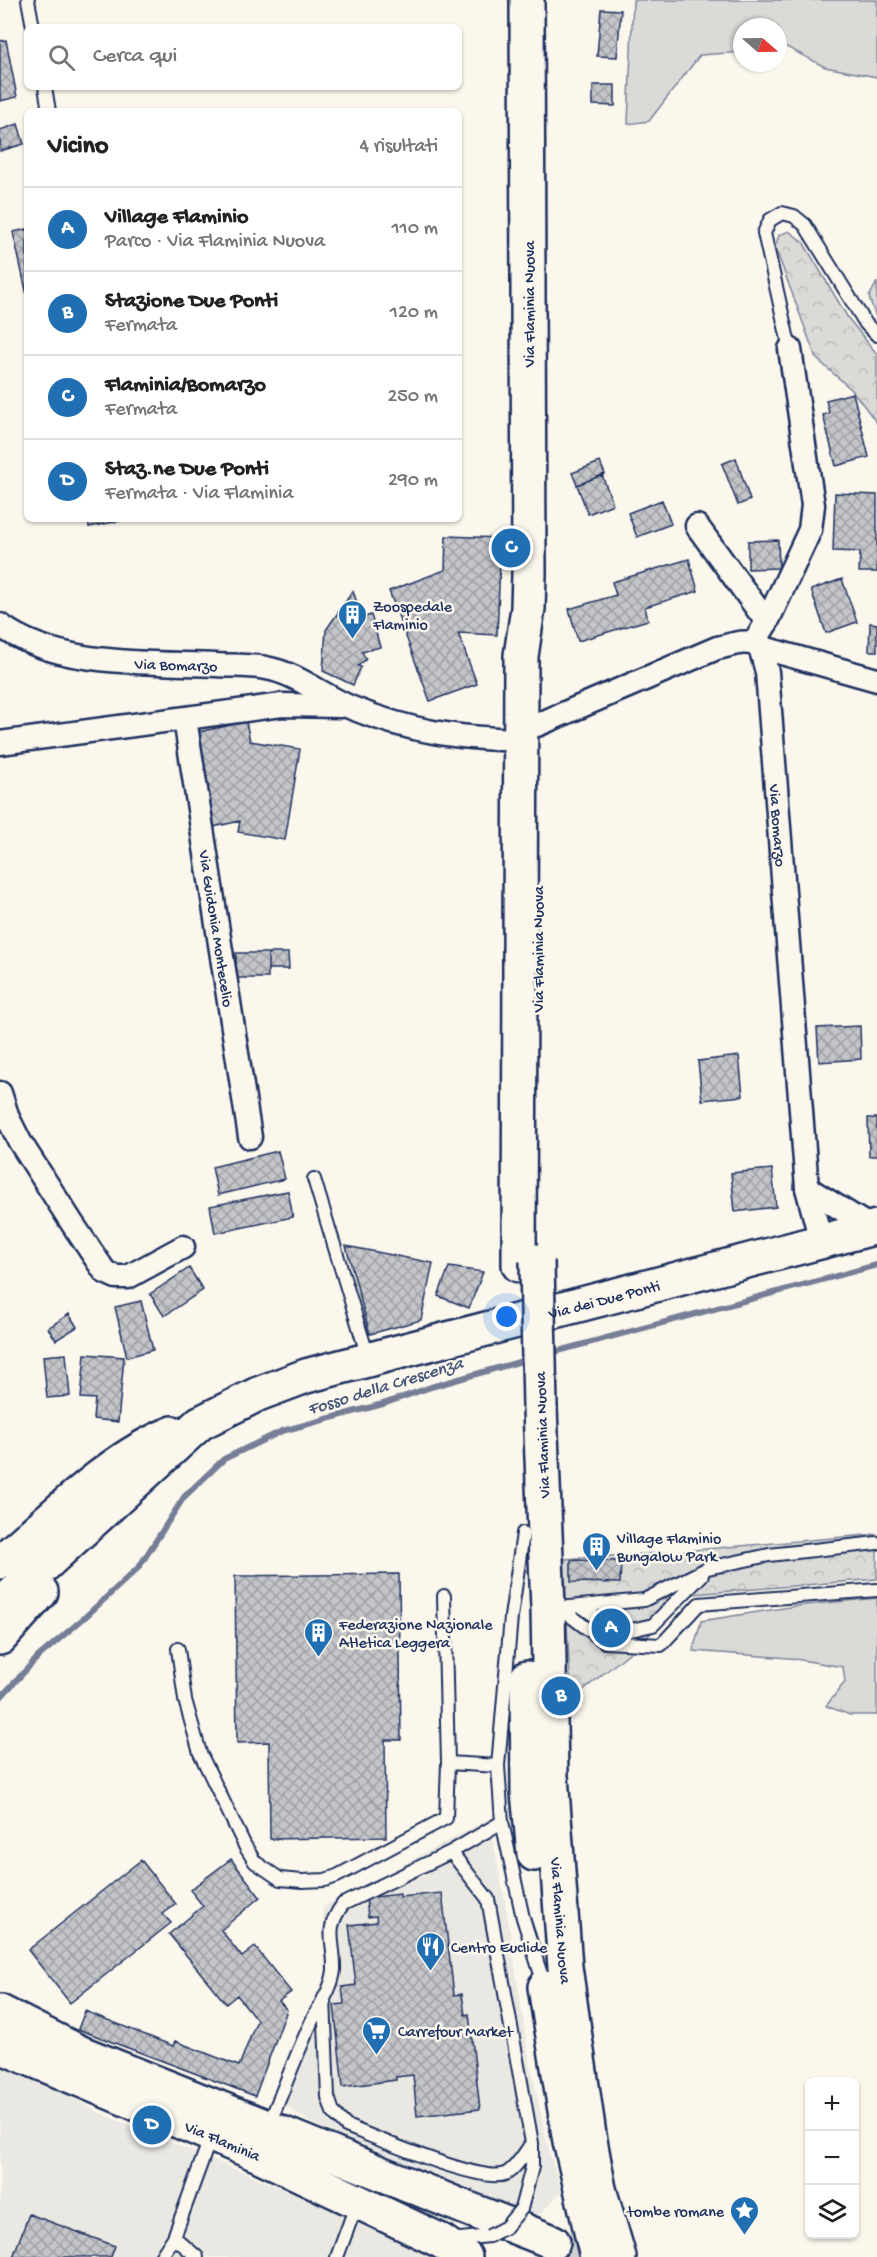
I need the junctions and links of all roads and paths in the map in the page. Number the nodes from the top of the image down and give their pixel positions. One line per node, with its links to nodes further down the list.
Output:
1 (28, 0): 3 (lane)
2 (527, 0): 15 (main road, Via Flaminia Nuova)
3 (32, 24)
4 (46, 90): 5 (lane)
5 (48, 108)
6 (877, 335): 7 (lane)
7 (790, 349): 9 (street)
8 (697, 526): 9 (street)
9 (767, 622): 11 (street)
10 (0, 625): 13 (street, Via Bomarzo)
11 (757, 645): 12 (street); 15 (street, Via Bomarzo); 20 (street, Via Bomarzo)
12 (877, 680)
13 (349, 707): 14 (street, Via Bomarzo); 15 (street, Via Bomarzo)
14 (185, 719): 16 (street, Via Bomarzo); 18 (street, Via Guidonia Montecelio)
15 (529, 732): 25 (main road, Via Flaminia Nuova, bridge)
16 (0, 743)
17 (0, 1093): 23 (street)
18 (250, 1137)
19 (314, 1179): 24 (lane)
20 (807, 1188): 21 (street); 22 (street, Via Bomarzo)
21 (874, 1227): 22 (main road, Via dei Due Ponti)
22 (821, 1241): 24 (main road, Via dei Due Ponti)
23 (183, 1247)
24 (368, 1359): 26 (main road, Via dei Due Ponti)
25 (530, 1410): 28 (main road, Via Flaminia Nuova); 36 (main road, Via Flaminia Nuova)
26 (200, 1423): 27 (main road); 30 (main road)
27 (137, 1482): 34 (main road); 37 (main road)
28 (523, 1533): 40 (lane); 43 (main road, Via Flaminia Nuova)
29 (877, 1543): 31 (lane)
30 (0, 1562)
31 (708, 1568): 35 (lane); 35 (lane)
32 (877, 1590): 36 (lane)
33 (444, 1596): 39 (lane)
34 (0, 1606)
35 (581, 1606): 36 (lane)
36 (554, 1608): 60 (main road, Via Flaminia Nuova)
37 (0, 1638)
38 (178, 1649): 39 (lane)
39 (448, 1763): 40 (lane)
40 (498, 1766): 41 (lane)
41 (501, 1822): 42 (lane); 43 (lane)
42 (451, 1852): 45 (lane); 51 (lane)
43 (545, 1987): 59 (main road, Via Flaminia Nuova)
44 (0, 1988): 48 (main road)
45 (324, 1997): 49 (lane); 51 (lane)
46 (0, 2012): 48 (main road, Via Flaminia)
47 (0, 2046): 50 (main road, Via Flaminia)
48 (81, 2052): 49 (main road, Via Flaminia)
49 (267, 2127): 54 (main road, Via Flaminia)
50 (211, 2135): 52 (main road, Via Flaminia); 53 (lane)
51 (532, 2143): 55 (lane, bridge)
52 (357, 2202): 55 (main road, Via Flaminia); 58 (lane)
53 (174, 2237): 56 (lane); 57 (lane)
54 (553, 2242)
55 (453, 2249)
56 (161, 2257)
57 (197, 2257)
58 (337, 2257)
59 (597, 2257)
60 (619, 2257)

